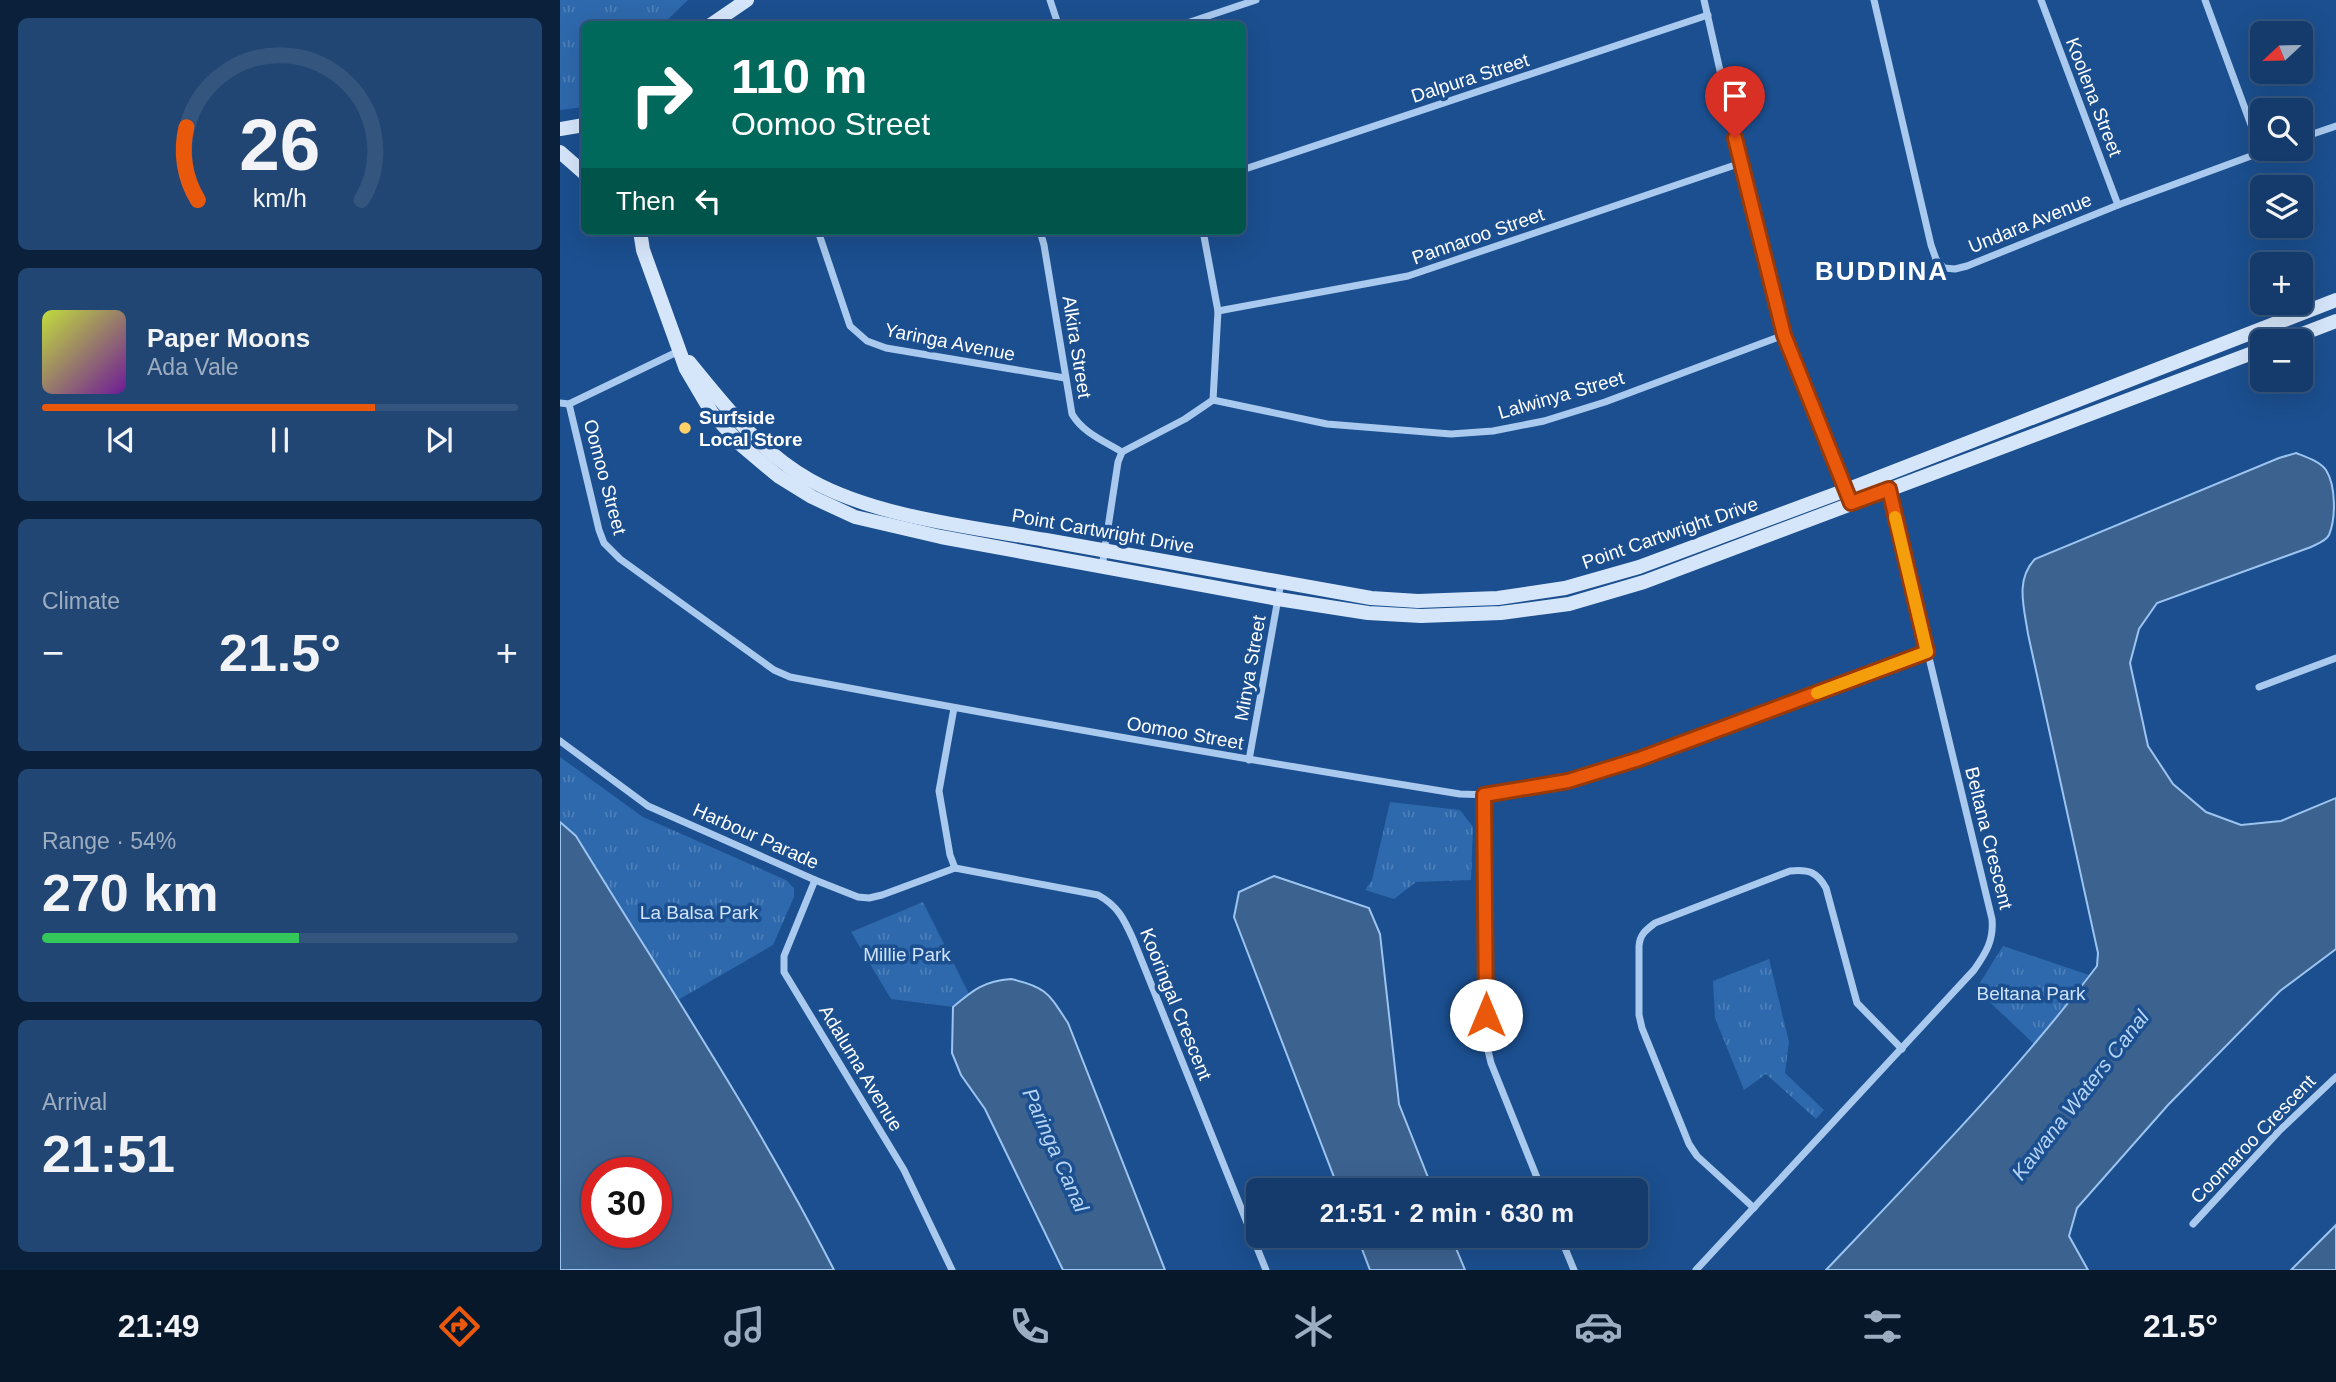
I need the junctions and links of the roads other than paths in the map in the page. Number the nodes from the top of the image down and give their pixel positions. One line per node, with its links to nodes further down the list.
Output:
1 (747, 0): 9 (main road)
2 (1050, 0): 10 (street)
3 (1255, 0): 11 (street)
4 (1704, 0): 8 (street)
5 (1874, 0): 22 (street, Undara Avenue)
6 (2041, 0): 22 (street, Koolena Street)
7 (2205, 0): 12 (street)
8 (1708, 15): 19 (street); 20 (street, Dalpura Street)
9 (716, 21)
10 (1057, 21)
11 (1193, 21)
12 (2250, 111)
13 (2336, 125): 16 (street)
14 (581, 126): 15 (main road)
15 (560, 129)
16 (2313, 134)
17 (560, 152): 21 (main road)
18 (2250, 156): 22 (street, Undara Avenue)
19 (1741, 163): 28 (street, Pannaroo Street); 31 (street)
20 (1246, 169)
21 (581, 170)
22 (2118, 205)
23 (639, 235): 32 (main road, Point Cartwright Drive)
24 (819, 235): 34 (street, Yaringa Avenue)
25 (1041, 235): 34 (street, Alkira Street)
26 (1204, 235): 28 (street)
27 (2336, 300): 39 (main road, Point Cartwright Drive)
28 (1218, 311): 35 (street)
29 (2336, 321): 30 (main road)
30 (2313, 330)
31 (1784, 335): 35 (street, Lalwinya Street); 40 (street)
32 (679, 350): 37 (street); 41 (main road, Point Cartwright Drive)
33 (2250, 354): 39 (main road, Point Cartwright Drive)
34 (1065, 378): 38 (street, Alkira Street)
35 (1213, 400): 38 (street)
36 (560, 403): 37 (street)
37 (569, 404): 49 (street, Oomoo Street)
38 (1122, 452): 42 (street)
39 (1887, 482): 40 (main road, Point Cartwright Drive); 46 (street, Beltana Crescent)
40 (1848, 497): 44 (main road, Point Cartwright Drive); 45 (main road, Point Cartwright Drive)
41 (858, 510): 42 (main road, Point Cartwright Drive); 43 (main road, Point Cartwright Drive)
42 (1105, 550): 43 (street); 44 (main road, Point Cartwright Drive)
43 (1102, 566): 45 (main road, Point Cartwright Drive)
44 (1281, 582): 45 (street, Minya Street)
45 (1278, 599): 51 (street, Minya Street)
46 (1927, 652): 52 (street, Oomoo Street); 55 (street, Beltana Crescent)
47 (2336, 658): 48 (street)
48 (2259, 687)
49 (954, 708): 51 (street, Oomoo Street); 53 (street)
50 (560, 741): 54 (street, Harbour Parade)
51 (1249, 760): 52 (street, Oomoo Street)
52 (1484, 795): 57 (street)
53 (956, 868): 54 (street, Harbour Parade); 62 (street, Kooringal Crescent)
54 (815, 880): 61 (street, Adaluma Avenue)
55 (1902, 1049): 58 (street, Beltana Crescent); 58 (street)
56 (2336, 1077): 59 (street, Coomaroo Crescent)
57 (1537, 1178)
58 (1754, 1208): 64 (street, Beltana Crescent)
59 (2193, 1224)
60 (1565, 1248): 63 (street)
61 (951, 1270)
62 (1266, 1270)
63 (1574, 1270)
64 (1696, 1270)

